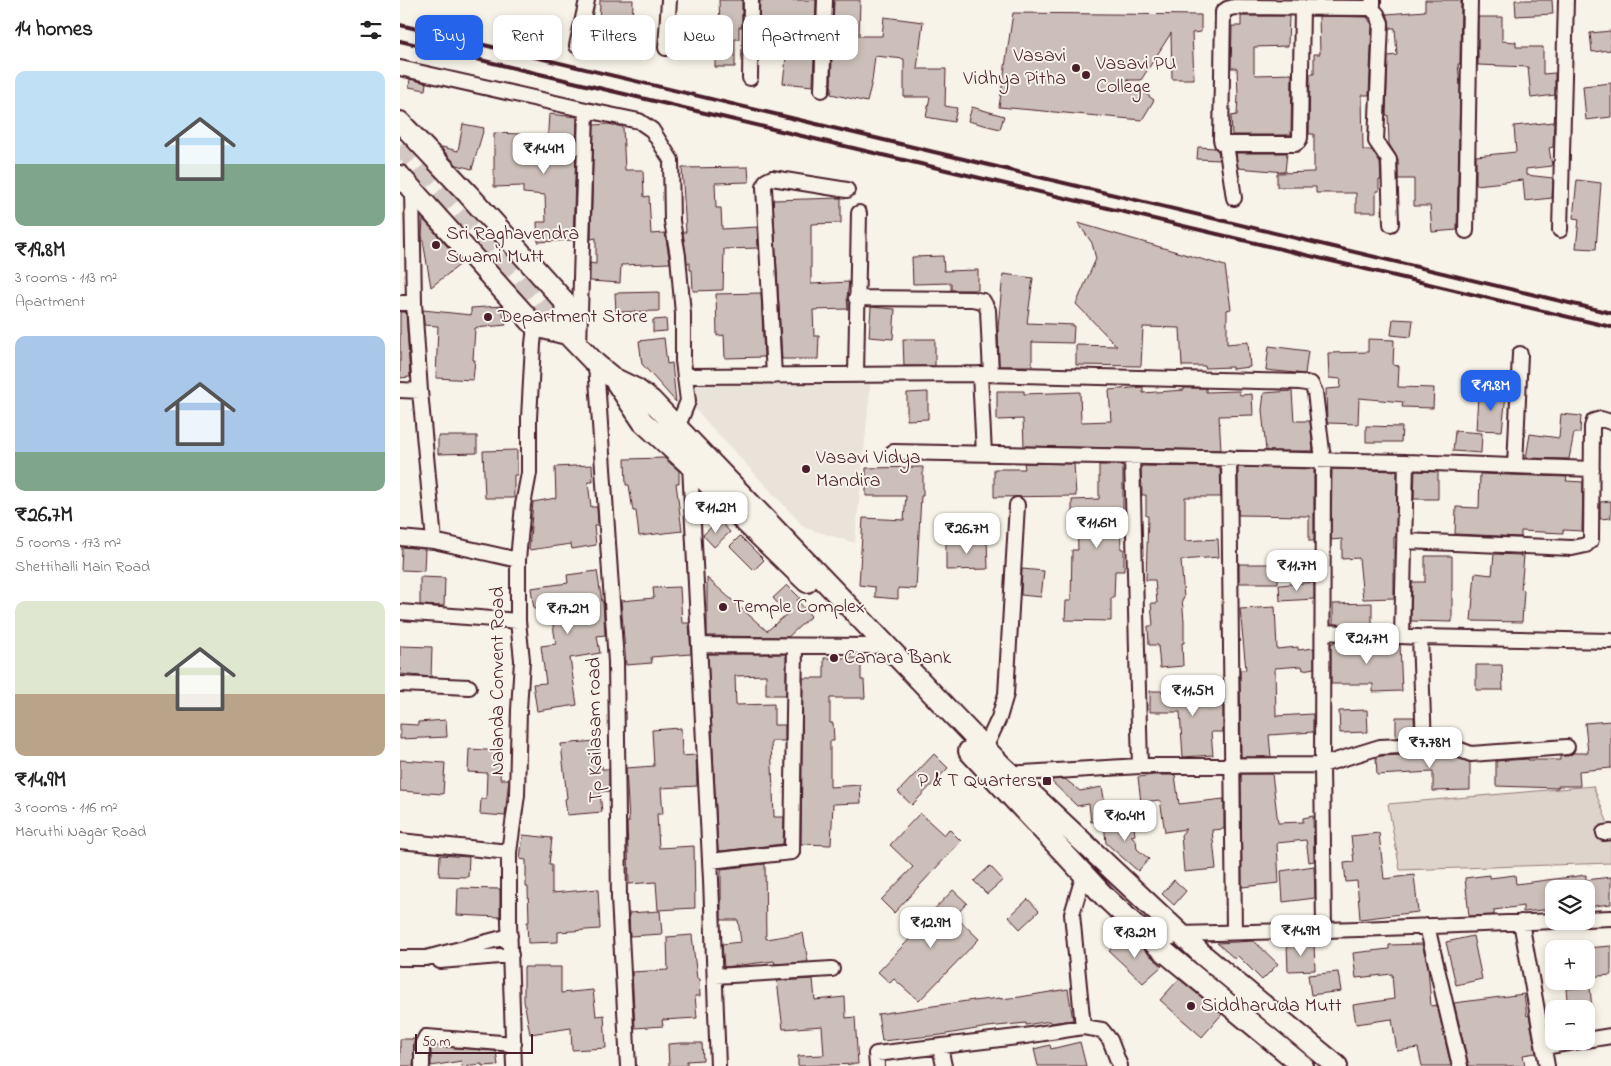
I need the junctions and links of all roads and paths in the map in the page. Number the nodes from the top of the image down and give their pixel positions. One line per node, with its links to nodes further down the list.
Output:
1 (588, 0): 10 (street)
2 (668, 0): 11 (street)
3 (751, 0): 13 (street)
4 (825, 0): 14 (street)
5 (1470, 0): 24 (street)
6 (1566, 0): 23 (street)
7 (1264, 4): 9 (street); 17 (street)
8 (1371, 4): 9 (street); 22 (street)
9 (1302, 7): 17 (street)
10 (584, 15)
11 (667, 15)
12 (400, 68): 15 (street)
13 (750, 78)
14 (822, 90)
15 (586, 110): 29 (street); 34 (street)
16 (400, 122): 29 (main road)
17 (1226, 144): 20 (street)
18 (406, 182): 26 (street); 28 (main road)
19 (847, 190): 35 (street)
20 (1234, 198)
21 (859, 213): 25 (street)
22 (1392, 224)
23 (1560, 230)
24 (1466, 231)
25 (856, 298): 32 (street); 33 (street)
26 (407, 303): 38 (street)
27 (551, 312): 29 (main road)
28 (535, 326): 29 (main road); 54 (street, Nalanda Convent Road)
29 (573, 340): 31 (main road)
30 (1520, 354): 48 (street)
31 (596, 364): 36 (main road); 100 (street, Tp Kailasam road)
32 (986, 374): 33 (street); 42 (street); 46 (street)
33 (856, 375): 35 (street)
34 (685, 376): 35 (street); 40 (street)
35 (774, 376)
36 (614, 378): 40 (main road); 44 (main road)
37 (400, 390): 38 (street)
38 (420, 391): 52 (street)
39 (1611, 422): 49 (street)
40 (677, 428): 44 (main road)
41 (893, 452): 42 (street)
42 (984, 454): 43 (street)
43 (1132, 457): 45 (street); 70 (street)
44 (695, 458): 61 (street); 63 (main road); 68 (main road)
45 (1229, 458): 46 (street); 71 (street)
46 (1323, 460): 47 (street); 57 (street)
47 (1406, 462): 48 (street); 53 (street)
48 (1515, 466): 49 (street)
49 (1592, 469): 53 (street)
50 (1017, 505): 68 (street)
51 (400, 538): 52 (street)
52 (434, 541): 54 (street)
53 (1405, 541): 58 (street)
54 (518, 560): 56 (street, Nalanda Convent Road)
55 (400, 612): 56 (street)
56 (518, 621): 74 (street, Nalanda Convent Road)
57 (1324, 632): 58 (street); 69 (street)
58 (1402, 636): 59 (street)
59 (1420, 637): 60 (street); 66 (street)
60 (1611, 641)
61 (700, 645): 62 (street); 75 (street)
62 (795, 646): 63 (street); 75 (street)
63 (874, 646): 72 (main road)
64 (400, 684): 65 (street)
65 (469, 687)
66 (1424, 745): 67 (street); 69 (street)
67 (1567, 747)
68 (985, 748): 72 (main road)
69 (1322, 765): 71 (street); 82 (street)
70 (1140, 766): 71 (street); 72 (street)
71 (1232, 766): 83 (street)
72 (1001, 775): 76 (main road); 84 (main road)
73 (400, 841): 74 (street)
74 (509, 852): 85 (street, Nalanda Convent Road)
75 (710, 861): 91 (street)
76 (1084, 874): 86 (main road); 92 (street)
77 (1611, 918): 78 (street)
78 (1595, 919)
79 (1545, 921): 80 (street)
80 (1520, 922): 81 (street); 97 (street)
81 (1427, 926): 82 (street); 107 (street)
82 (1324, 930): 83 (street)
83 (1234, 932): 84 (street)
84 (1181, 934): 86 (street); 106 (main road)
85 (510, 936): 87 (street, Nalanda Convent Road); 88 (street)
86 (1154, 943): 105 (main road)
87 (511, 956): 89 (street); 95 (street, Nalanda Convent Road)
88 (400, 958)
89 (432, 962)
90 (832, 968): 91 (street)
91 (715, 976): 101 (street)
92 (1083, 1027): 96 (street); 104 (street)
93 (1611, 1036): 94 (street)
94 (1595, 1039)
95 (514, 1044): 98 (street); 99 (street, Nalanda Convent Road)
96 (940, 1046): 102 (street); 103 (street)
97 (1544, 1047): 108 (street)
98 (422, 1066)
99 (514, 1066)
100 (628, 1066)
101 (718, 1066)
102 (876, 1066)
103 (944, 1066)
104 (1120, 1066)
105 (1303, 1066)
106 (1337, 1066)
107 (1460, 1066)
108 (1547, 1066)

